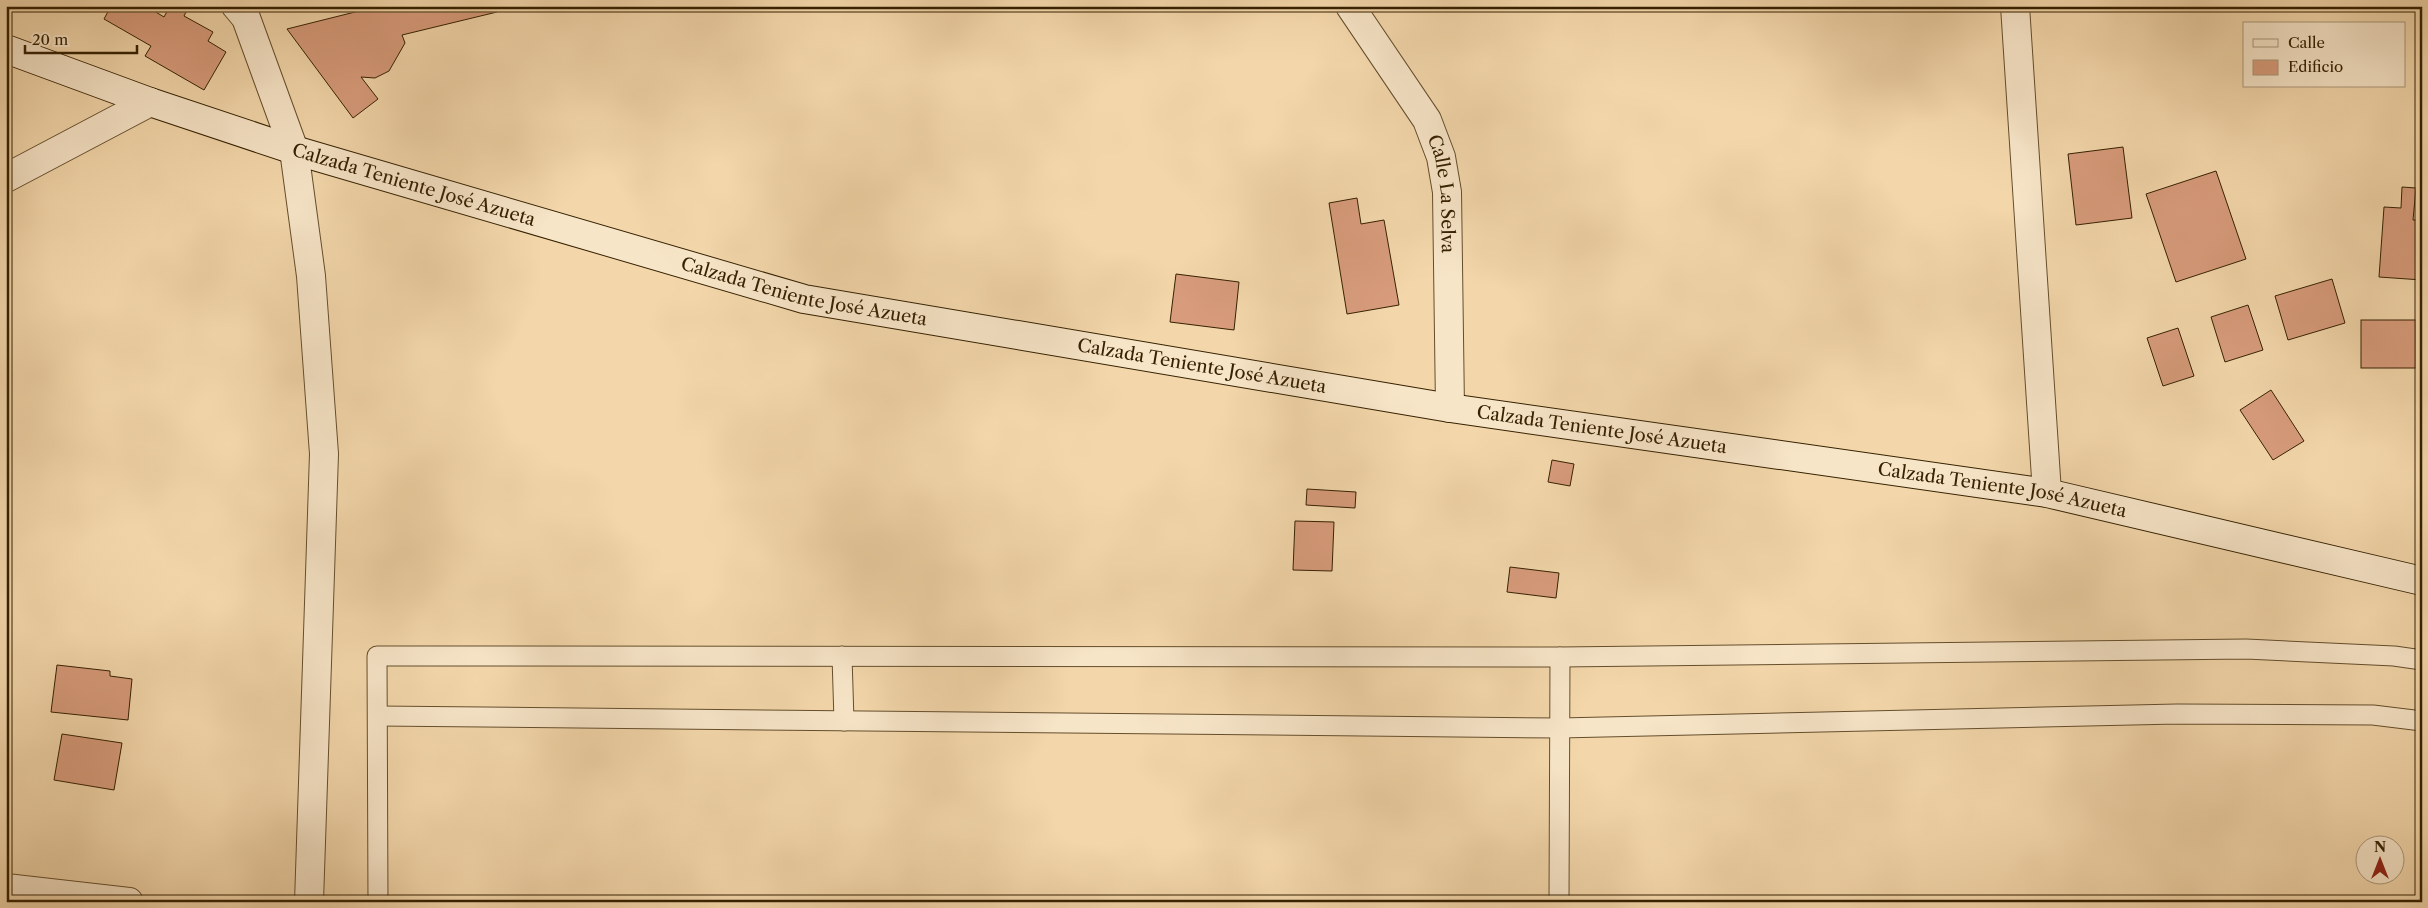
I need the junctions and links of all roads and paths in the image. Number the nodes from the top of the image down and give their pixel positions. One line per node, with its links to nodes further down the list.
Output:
1 (236, 6): 6 (main road)
2 (1350, 6): 8 (main road, Calle La Selva)
3 (2015, 6): 9 (main road)
4 (6, 49): 5 (main road, Calzada Teniente José Azueta)
5 (150, 102): 6 (main road, Calzada Teniente José Azueta); 7 (main road)
6 (294, 150): 8 (main road, Calzada Teniente José Azueta); 20 (main road)
7 (6, 178)
8 (1450, 408): 9 (main road, Calzada Teniente José Azueta)
9 (2046, 493): 10 (main road, Calzada Teniente José Azueta)
10 (2422, 582)
11 (842, 656): 12 (lane); 14 (lane); 15 (lane)
12 (1560, 657): 13 (lane); 17 (lane)
13 (2422, 660)
14 (378, 716): 15 (lane); 21 (lane)
15 (844, 721): 17 (lane)
16 (2422, 721): 17 (lane)
17 (1560, 728): 22 (lane)
18 (6, 888): 19 (main road)
19 (129, 902)
20 (309, 902)
21 (378, 902)
22 (1559, 902)

